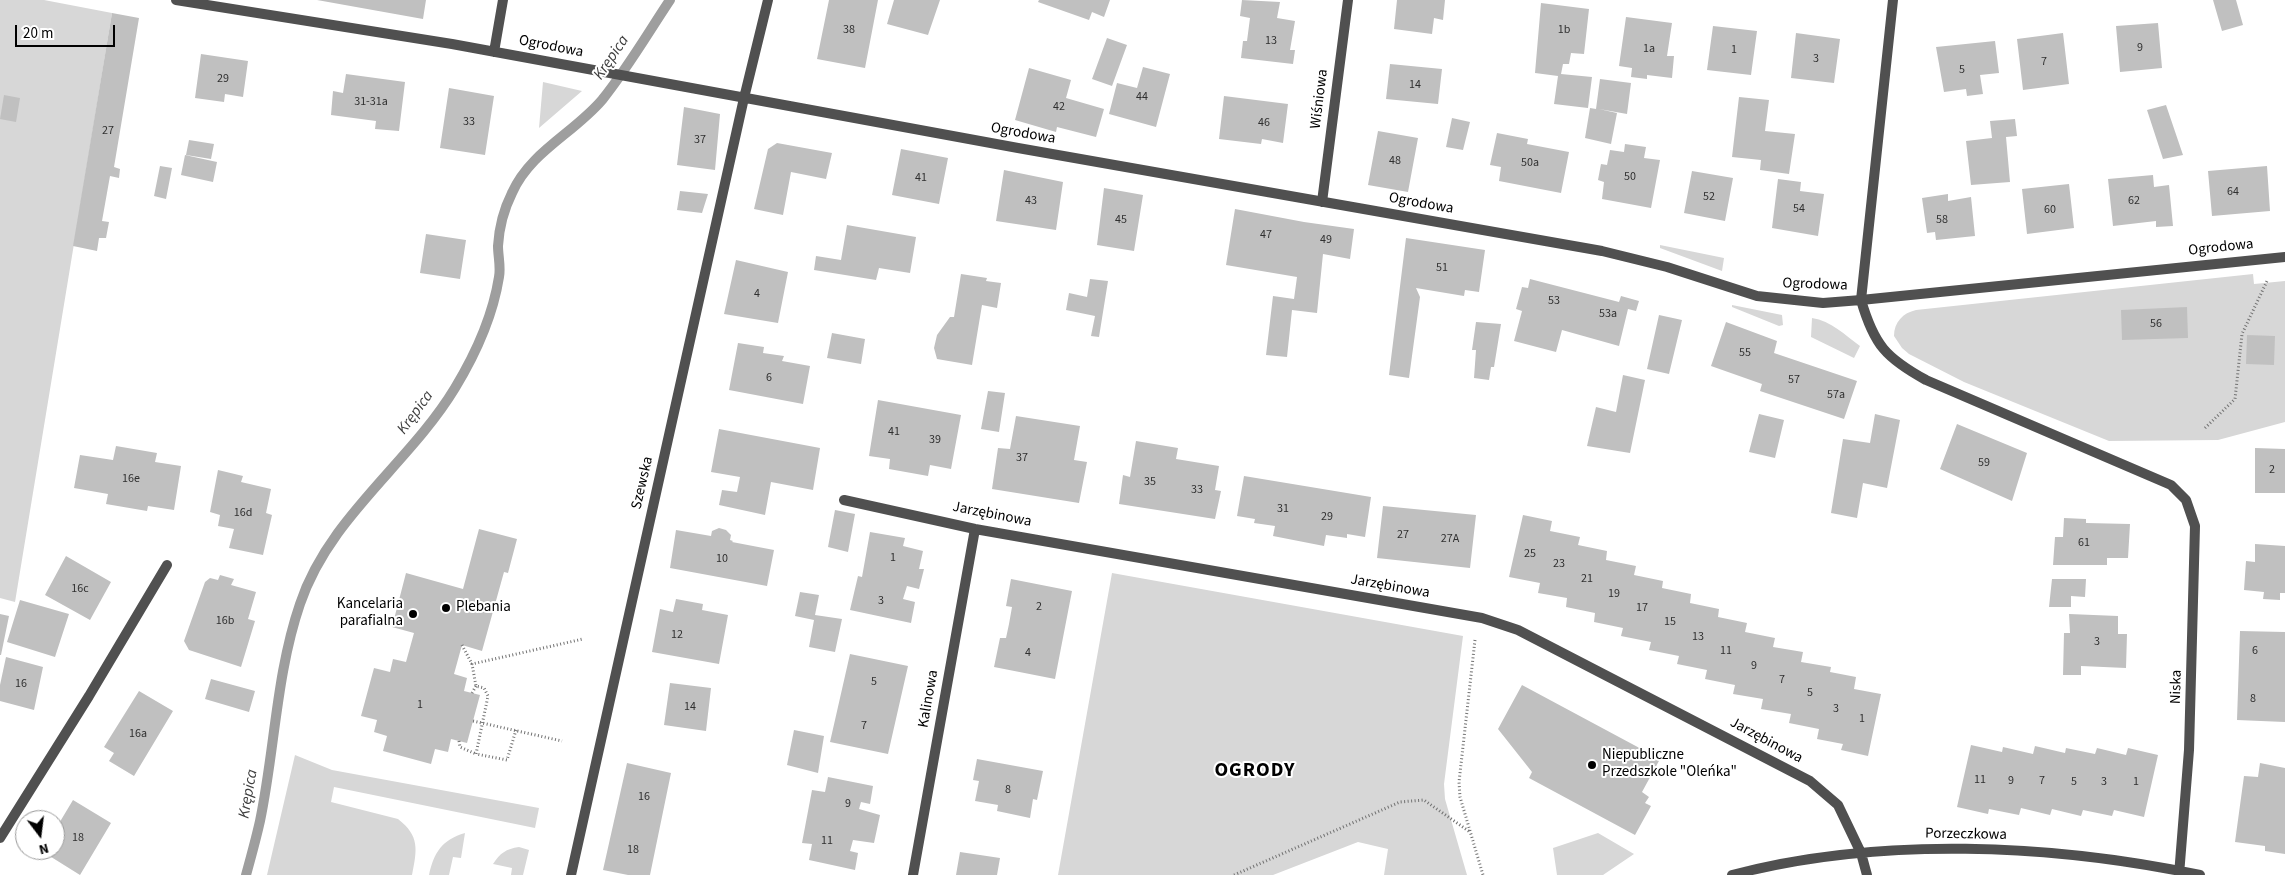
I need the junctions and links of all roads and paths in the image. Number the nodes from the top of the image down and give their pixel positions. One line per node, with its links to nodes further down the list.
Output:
1 (176, 0): 6 (street, Ogrodowa)
2 (503, 0): 6 (street)
3 (768, 0): 7 (street, Szewska)
4 (1348, 0): 8 (street, Wiśniowa)
5 (1893, 0): 10 (street)
6 (494, 52): 7 (street, Ogrodowa)
7 (744, 98): 8 (street, Ogrodowa); 32 (street, Szewska)
8 (1322, 202): 10 (street, Ogrodowa)
9 (2282, 257): 10 (street, Ogrodowa); 11 (path)
10 (1862, 300): 13 (street, Ogrodowa)
11 (2205, 428)
12 (844, 500): 14 (street, Jarzębinowa)
13 (2186, 500): 31 (street, Niska)
14 (975, 529): 16 (street, Jarzębinowa); 33 (street, Kalinowa)
15 (167, 565): 29 (street)
16 (1482, 618): 28 (path); 30 (street, Jarzębinowa)
17 (583, 639): 19 (path)
18 (462, 645): 19 (path)
19 (472, 664): 20 (path)
20 (476, 686): 21 (path); 23 (path)
21 (472, 693)
22 (473, 721): 23 (path)
23 (482, 723): 24 (path); 27 (path)
24 (516, 730): 25 (path); 27 (path)
25 (562, 740)
26 (460, 741): 27 (path)
27 (476, 754)
28 (1470, 832): 34 (path); 35 (path)
29 (0, 838)
30 (1862, 853): 31 (street, Porzeczkowa); 36 (street, Porzeczkowa); 37 (street, Jarzębinowa)
31 (2178, 873): 38 (street, Porzeczkowa)
32 (572, 875)
33 (913, 875)
34 (1234, 875)
35 (1483, 875)
36 (1732, 875)
37 (1867, 875)
38 (2200, 875)

